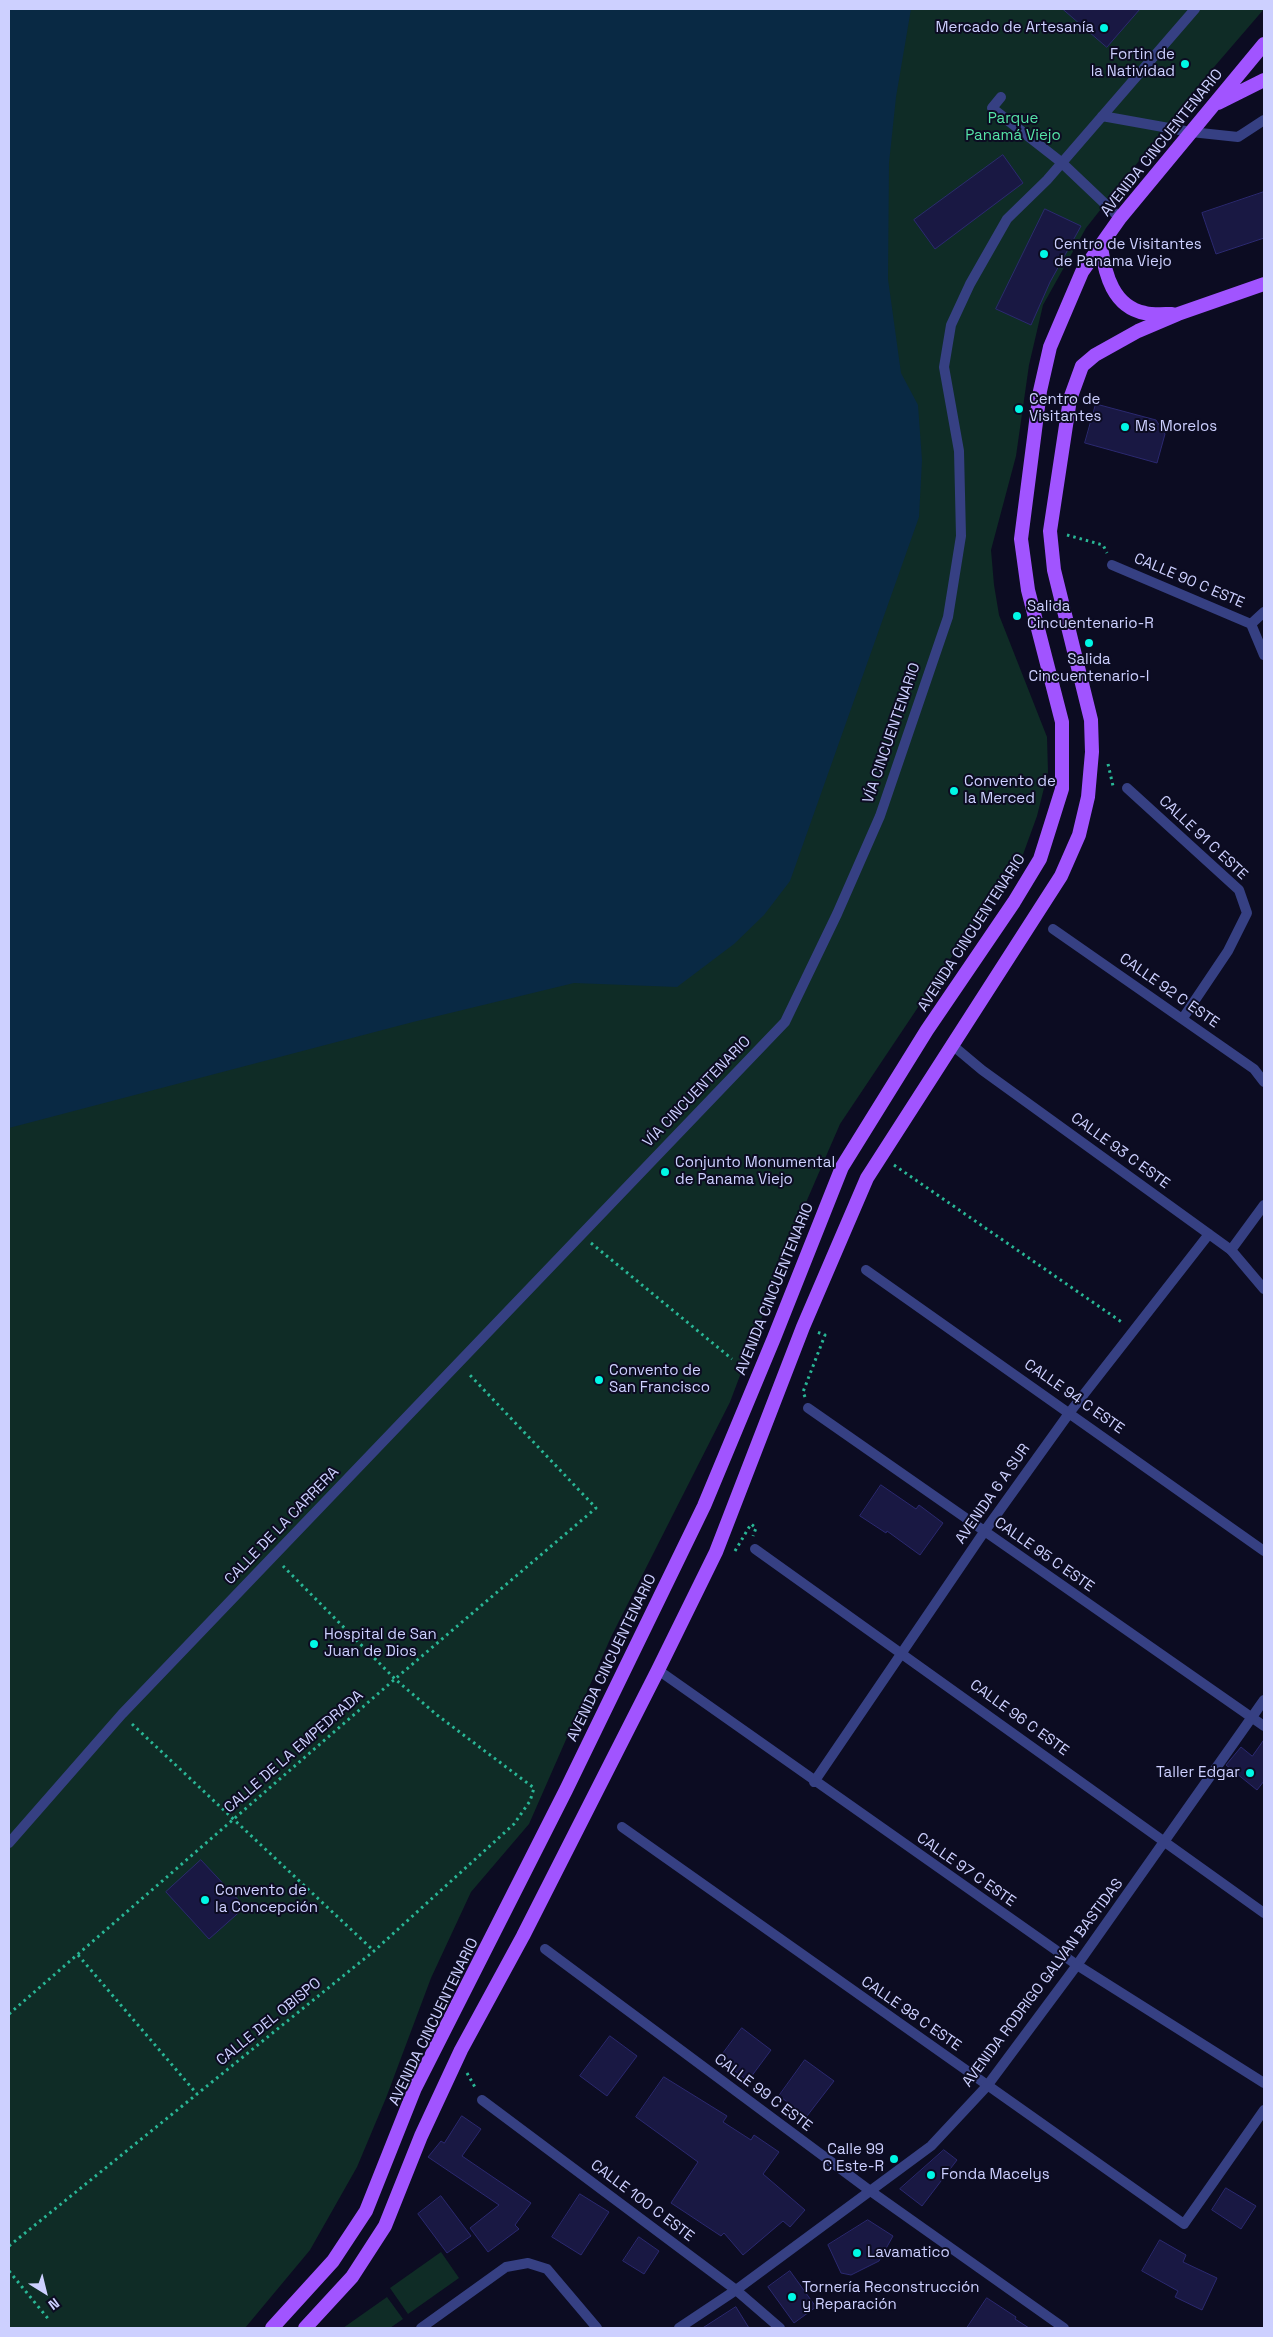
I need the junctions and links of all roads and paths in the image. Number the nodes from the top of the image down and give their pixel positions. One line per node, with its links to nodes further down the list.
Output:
1 (1195, 9): 6 (street, VÍA CINCUENTENARIO)
2 (1264, 44): 5 (main road, AVENIDA CINCUENTENARIO)
3 (1264, 80): 5 (main road)
4 (1001, 98): 9 (street)
5 (1212, 106): 8 (main road, AVENIDA CINCUENTENARIO)
6 (1102, 116): 8 (street); 9 (street, VÍA CINCUENTENARIO)
7 (1264, 120): 8 (street)
8 (1191, 132): 10 (main road, AVENIDA CINCUENTENARIO)
9 (1061, 162): 10 (street); 27 (street, VÍA CINCUENTENARIO)
10 (1120, 218): 11 (main road, AVENIDA CINCUENTENARIO)
11 (1101, 247): 13 (main road); 69 (main road, AVENIDA CINCUENTENARIO)
12 (1264, 284): 13 (main road)
13 (1178, 314): 14 (main road)
14 (1050, 531): 15 (path); 22 (main road)
15 (1112, 565): 17 (street, CALLE 90 C ESTE)
16 (1264, 612): 17 (street)
17 (1251, 624): 18 (street, CALLE 90 C ESTE)
18 (1264, 655)
19 (1127, 788): 21 (street, CALLE 91 C ESTE)
20 (1053, 930): 21 (street, CALLE 92 C ESTE)
21 (1182, 1018): 23 (street, CALLE 92 C ESTE)
22 (951, 1044): 24 (main road); 26 (street, CALLE 93 C ESTE)
23 (1264, 1082)
24 (880, 1156): 31 (main road); 32 (path)
25 (1264, 1205): 28 (street)
26 (1209, 1234): 28 (street, CALLE 93 C ESTE); 32 (street, AVENIDA 6 A SUR)
27 (581, 1235): 33 (path); 34 (street, CALLE DE LA CARRERA)
28 (1230, 1250): 30 (street, CALLE 93 C ESTE)
29 (866, 1270): 36 (street, CALLE 94 C ESTE)
30 (1264, 1289)
31 (802, 1326): 35 (path); 42 (main road)
32 (1134, 1330): 36 (street, AVENIDA 6 A SUR)
33 (732, 1359)
34 (460, 1364): 40 (street, CALLE DE LA CARRERA); 43 (path, CALLE DE LA EMPEDRADA)
35 (808, 1408): 37 (street, CALLE 95 C ESTE)
36 (1070, 1412): 37 (street, AVENIDA 6 A SUR); 39 (street, CALLE 94 C ESTE)
37 (984, 1532): 41 (street, AVENIDA 6 A SUR); 46 (street, CALLE 95 C ESTE)
38 (755, 1549): 41 (street, CALLE 96 C ESTE)
39 (1264, 1551)
40 (273, 1556): 43 (path); 45 (street, CALLE DE LA CARRERA)
41 (902, 1653): 48 (street, AVENIDA 6 A SUR); 52 (street, CALLE 96 C ESTE)
42 (658, 1670): 48 (street, CALLE 97 C ESTE); 70 (main road)
43 (395, 1679): 49 (path, CALLE DE LA EMPEDRADA); 55 (path, CALLE DEL OBISPO)
44 (1264, 1700): 46 (street, AVENIDA RODRIGO GALVAN BASTIDAS)
45 (122, 1714): 49 (path); 51 (street, CALLE DE LA CARRERA)
46 (1252, 1718): 47 (street, CALLE 95 C ESTE); 52 (street, AVENIDA RODRIGO GALVAN BASTIDAS)
47 (1264, 1726)
48 (814, 1782): 57 (street, CALLE 97 C ESTE)
49 (233, 1820): 55 (path); 56 (path, CALLE DE LA EMPEDRADA)
50 (622, 1827): 60 (street, CALLE 98 C ESTE)
51 (9, 1842)
52 (1165, 1842): 53 (street, CALLE 96 C ESTE); 57 (street, AVENIDA RODRIGO GALVAN BASTIDAS)
53 (1264, 1912)
54 (544, 1949): 64 (street, CALLE 99 C ESTE)
55 (374, 1951): 61 (path, CALLE DEL OBISPO)
56 (78, 1955): 58 (path, CALLE DE LA EMPEDRADA); 61 (path)
57 (1077, 1965): 59 (street, CALLE 97 C ESTE); 60 (street, AVENIDA RODRIGO GALVAN BASTIDAS)
58 (9, 2014)
59 (1264, 2083)
60 (987, 2086): 63 (street, CALLE 98 C ESTE); 64 (street, AVENIDA RODRIGO GALVAN BASTIDAS)
61 (197, 2094): 65 (path, CALLE DEL OBISPO)
62 (482, 2100): 67 (street, CALLE 100 C ESTE)
63 (1264, 2110)
64 (869, 2190): 67 (street, AVENIDA RODRIGO GALVAN BASTIDAS); 75 (street, CALLE 99 C ESTE)
65 (9, 2246)
66 (9, 2272): 68 (path)
67 (736, 2290): 73 (street, AVENIDA RODRIGO GALVAN BASTIDAS); 74 (street, CALLE 100 C ESTE)
68 (50, 2321)
69 (272, 2328)
70 (305, 2328)
71 (421, 2328): 72 (street)
72 (597, 2328)
73 (679, 2328)
74 (780, 2328)
75 (1064, 2328)

